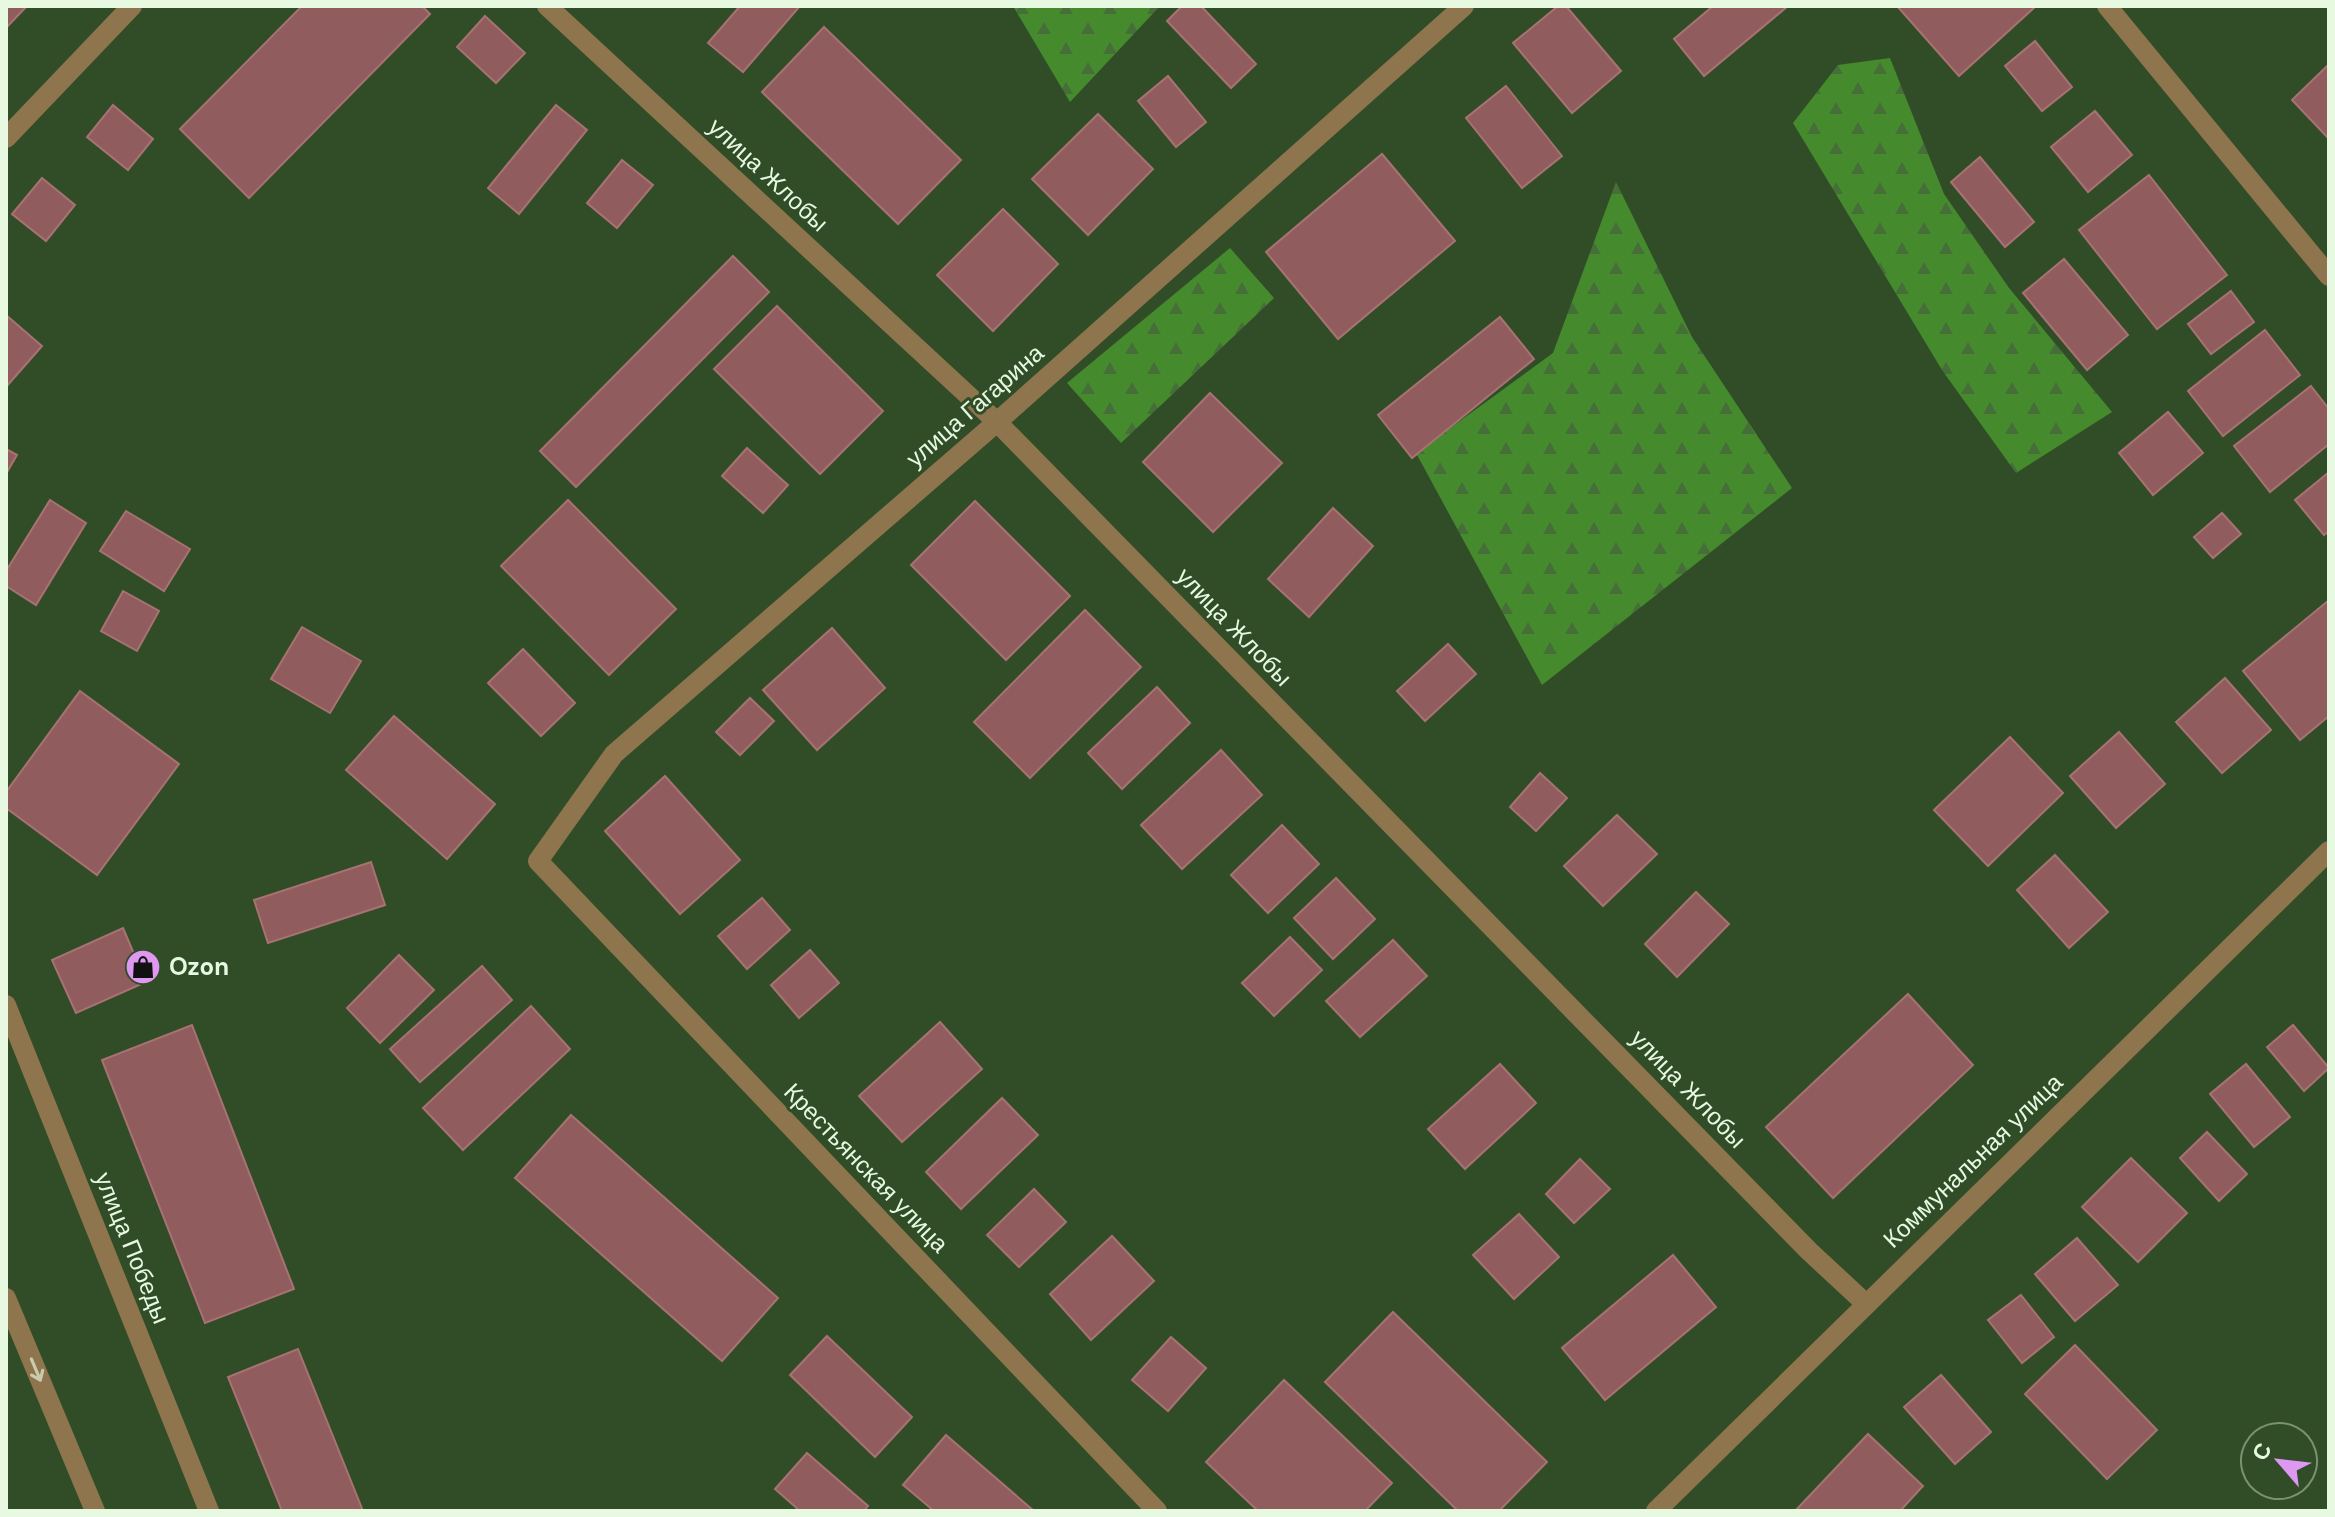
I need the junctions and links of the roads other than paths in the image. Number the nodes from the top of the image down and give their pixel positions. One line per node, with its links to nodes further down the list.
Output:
1 (132, 6): 5 (street)
2 (547, 6): 7 (street, улица Жлобы)
3 (1464, 6): 7 (street, улица Гагарина)
4 (2107, 6): 6 (street)
5 (6, 138)
6 (2329, 276)
7 (997, 422): 9 (street, улица Гагарина); 12 (street, улица Жлобы)
8 (2329, 851): 12 (street, Коммунальная улица)
9 (538, 861): 15 (street, Крестьянская улица)
10 (6, 1005): 14 (street, улица Победы)
11 (6, 1298): 13 (street, one-way to 13)
12 (1865, 1303): 16 (street, Коммунальная улица)
13 (95, 1511)
14 (209, 1511)
15 (1157, 1511)
16 (1656, 1511)

